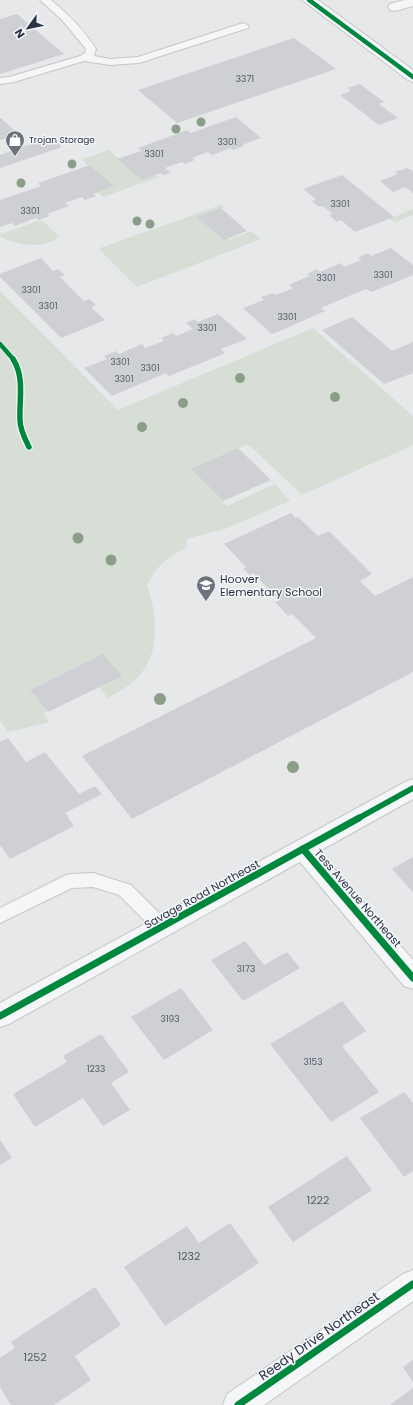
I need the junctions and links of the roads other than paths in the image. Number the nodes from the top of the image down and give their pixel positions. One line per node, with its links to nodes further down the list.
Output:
1 (45, 0): 6 (lane)
2 (309, 0): 7 (street)
3 (413, 2): 4 (street)
4 (395, 8)
5 (244, 26): 6 (lane)
6 (84, 58): 8 (lane)
7 (413, 77)
8 (0, 81)
9 (413, 788): 10 (street, Savage Road Northeast)
10 (303, 849): 12 (street, Savage Road Northeast); 13 (street, Tess Avenue Northeast)
11 (0, 916): 12 (lane)
12 (162, 927): 14 (street, Savage Road Northeast)
13 (413, 978)
14 (0, 1016)
15 (413, 1284): 16 (street, Reedy Drive Northeast)
16 (238, 1405)

